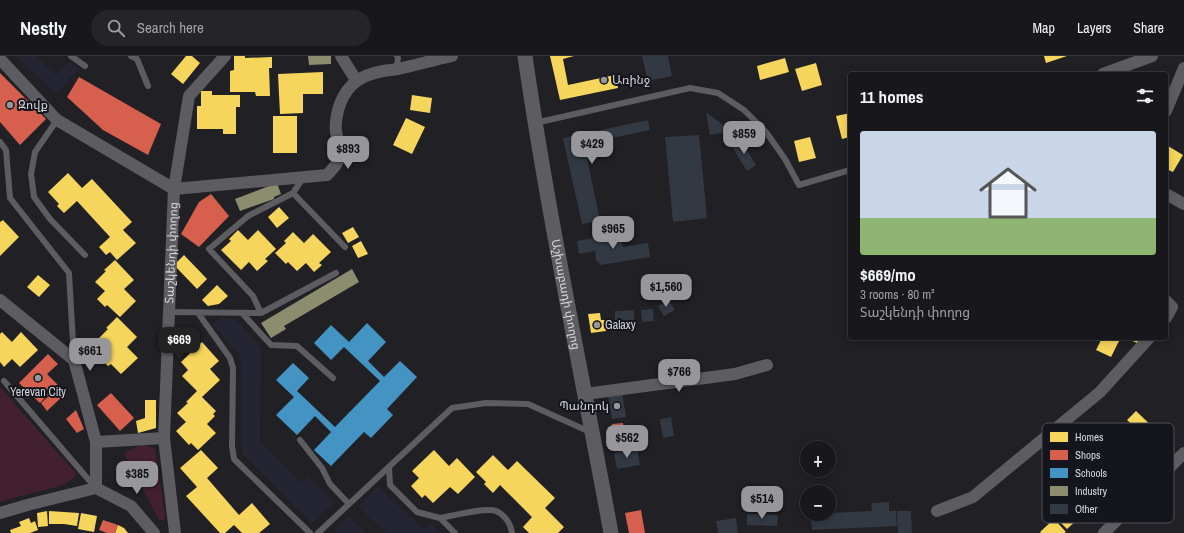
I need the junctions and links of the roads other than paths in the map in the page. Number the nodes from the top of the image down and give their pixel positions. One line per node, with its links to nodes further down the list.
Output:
1 (71, 56): 10 (lane)
2 (131, 56): 15 (lane)
3 (225, 56): 22 (street, Տաշկենդի փողոց)
4 (341, 56): 14 (street)
5 (397, 56): 12 (lane)
6 (452, 56): 12 (street)
7 (525, 56): 18 (street, Աշխաբադի փողոց)
8 (1152, 56): 13 (street)
9 (0, 59): 17 (street, Տաշկենդի փողոց)
10 (85, 66)
11 (1184, 68): 16 (street)
12 (396, 70): 14 (street)
13 (1108, 72)
14 (356, 80): 21 (street)
15 (148, 86)
16 (1168, 106)
17 (57, 120): 22 (street, Տաշկենդի փողոց); 27 (lane)
18 (535, 123): 20 (lane); 41 (street, Աշխաբադի փողոց)
19 (0, 142): 37 (lane)
20 (848, 171)
21 (303, 178): 22 (street); 23 (lane)
22 (174, 189): 31 (street, Տաշկենդի փողոց)
23 (292, 193): 26 (lane); 34 (lane)
24 (1168, 195): 25 (street)
25 (1184, 204)
26 (345, 247)
27 (86, 255)
28 (336, 273): 34 (lane)
29 (0, 300): 37 (street)
30 (1168, 303): 35 (street)
31 (169, 312): 32 (lane); 44 (street, Տաշկենդի փողոց)
32 (198, 313): 33 (lane); 60 (lane)
33 (242, 313): 34 (lane); 39 (lane)
34 (261, 313)
35 (1168, 314)
36 (1147, 340): 42 (street)
37 (74, 360): 47 (street)
38 (767, 365): 41 (street)
39 (333, 378)
40 (4, 381): 51 (lane)
41 (585, 394): 43 (street, Աշխաբադի փողոց)
42 (1063, 423)
43 (592, 433): 50 (lane); 64 (street, Աշխաբադի փողոց)
44 (164, 438): 47 (street); 59 (street, Տաշկենդի փողոց)
45 (300, 440): 52 (lane)
46 (1042, 440): 53 (street)
47 (96, 442): 51 (street)
48 (1184, 453): 49 (street)
49 (1174, 463)
50 (389, 467): 52 (lane); 55 (lane)
51 (96, 488): 54 (street); 58 (street)
52 (349, 504): 57 (lane)
53 (937, 511)
54 (0, 513)
55 (440, 518): 62 (lane); 63 (lane)
56 (1114, 523): 65 (street)
57 (323, 531): 61 (lane)
58 (154, 533)
59 (176, 533)
60 (310, 533)
61 (318, 533)
62 (455, 533)
63 (512, 533)
64 (611, 533)
65 (1104, 533)

